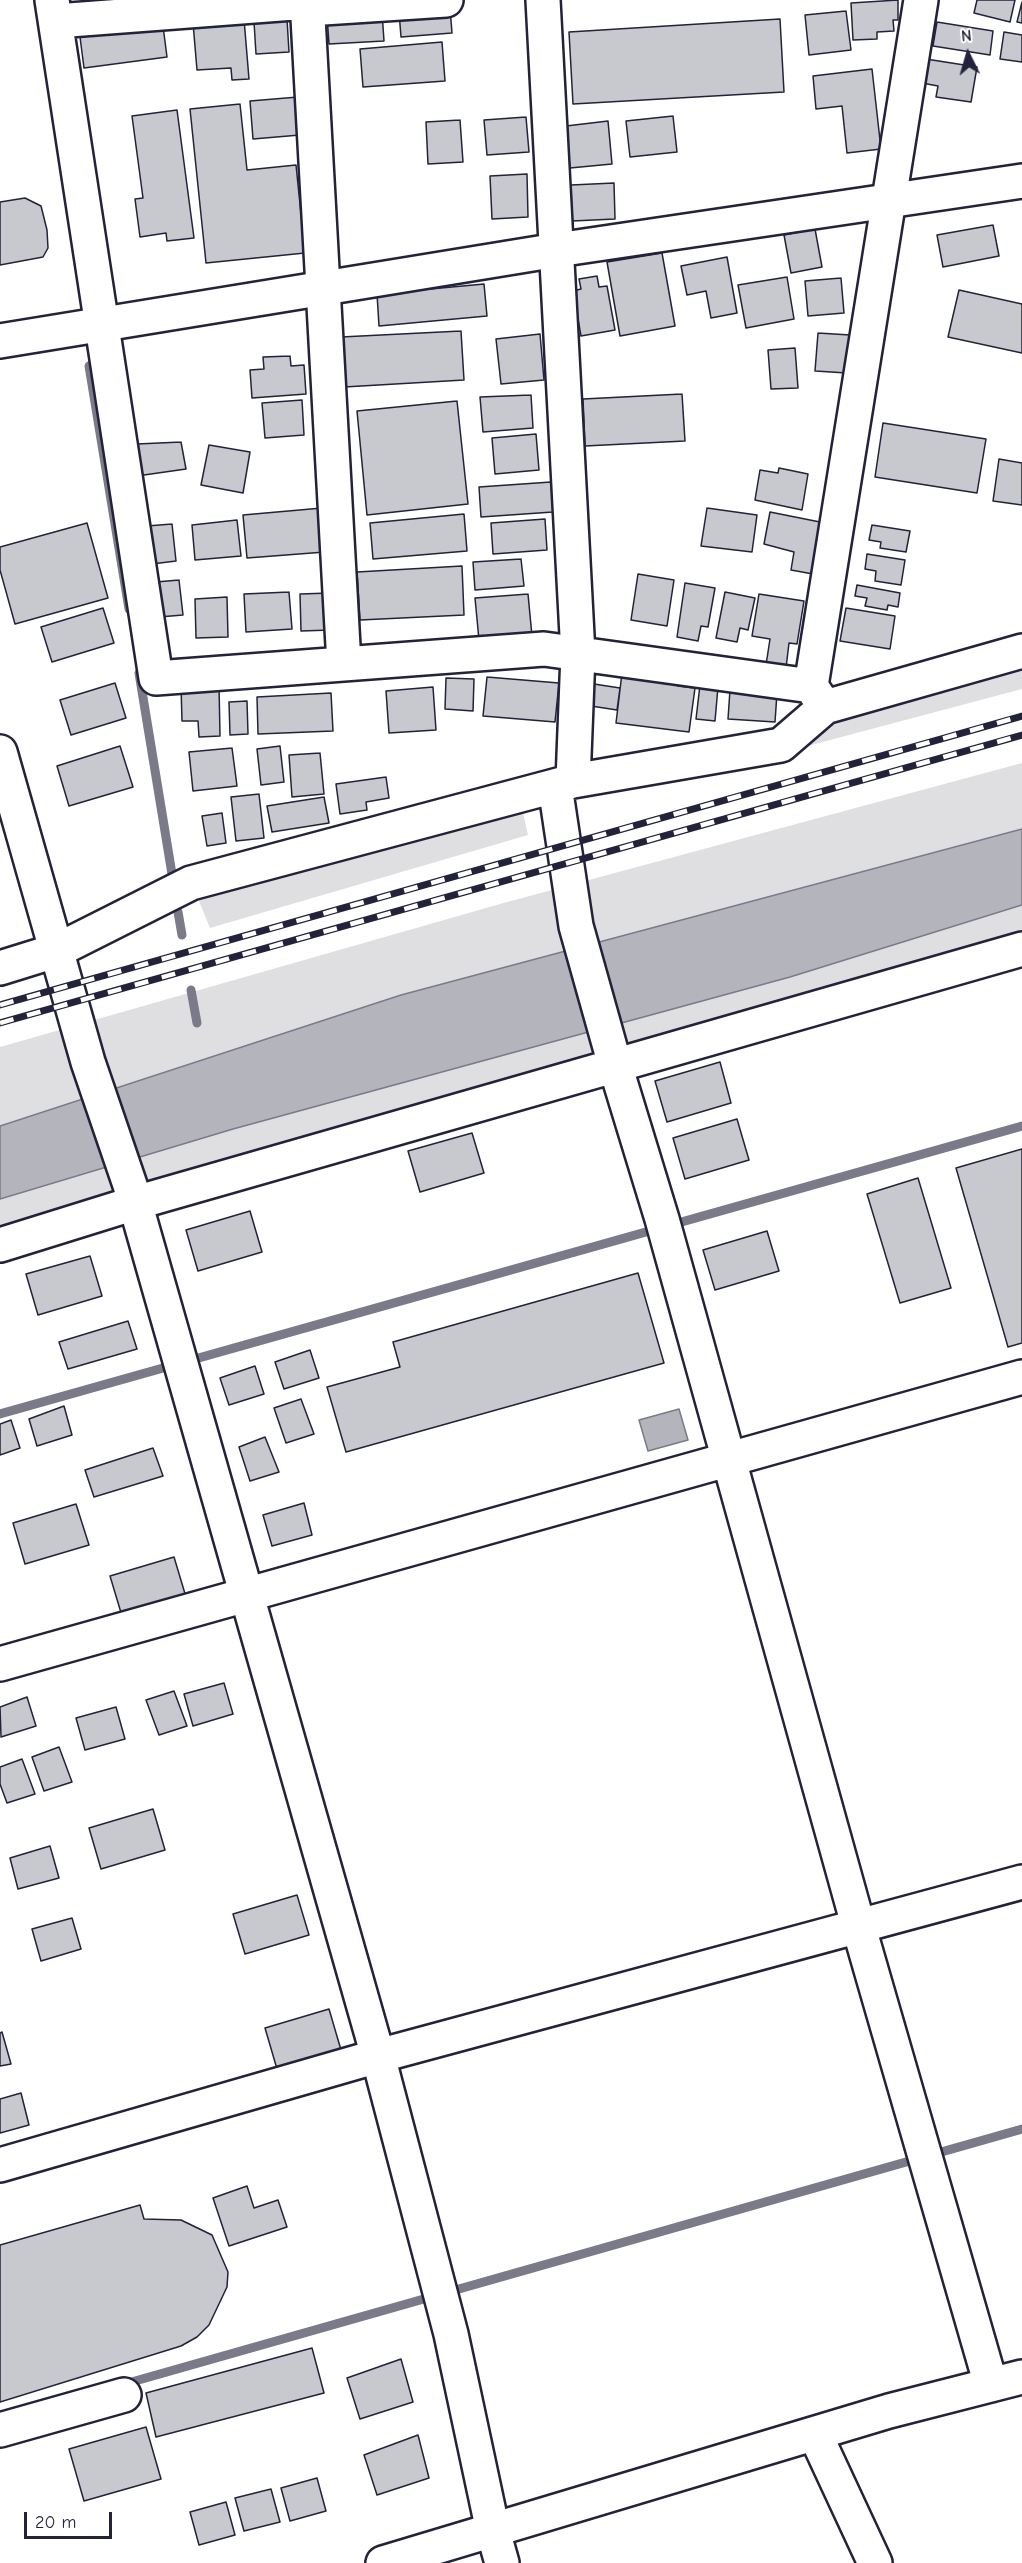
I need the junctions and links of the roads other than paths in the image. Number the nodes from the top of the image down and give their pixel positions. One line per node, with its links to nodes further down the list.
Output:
1 (446, 0): 4 (street)
2 (543, 0): 8 (street)
3 (921, 0): 7 (street)
4 (307, 4): 5 (street); 9 (street)
5 (54, 10): 10 (street)
6 (1022, 181): 7 (street)
7 (887, 203): 8 (street); 15 (street)
8 (557, 250): 9 (street); 13 (street)
9 (323, 287): 10 (street); 14 (street)
10 (101, 326): 11 (street); 14 (street)
11 (0, 341)
12 (1022, 651): 15 (street)
13 (578, 654): 14 (street); 15 (street); 17 (street)
14 (344, 664)
15 (818, 697): 17 (street)
16 (0, 752): 19 (street)
17 (564, 784): 19 (street); 21 (street)
18 (1022, 949): 21 (street)
19 (58, 950): 20 (street); 22 (street)
20 (0, 968)
21 (613, 1057): 22 (street); 25 (street)
22 (132, 1194): 23 (street); 26 (street)
23 (0, 1245)
24 (1022, 1377): 25 (street)
25 (730, 1460): 26 (street); 29 (street)
26 (247, 1594): 27 (street); 30 (street)
27 (0, 1664)
28 (1022, 1882): 29 (street)
29 (859, 1928): 30 (street); 33 (street)
30 (378, 2056): 31 (street); 37 (street)
31 (0, 2165)
32 (1022, 2377): 33 (street)
33 (991, 2385): 36 (street)
34 (124, 2395): 35 (street)
35 (0, 2430)
36 (815, 2434): 37 (street); 40 (street)
37 (493, 2531): 38 (street); 39 (street)
38 (383, 2563)
39 (502, 2563)
40 (875, 2563)

